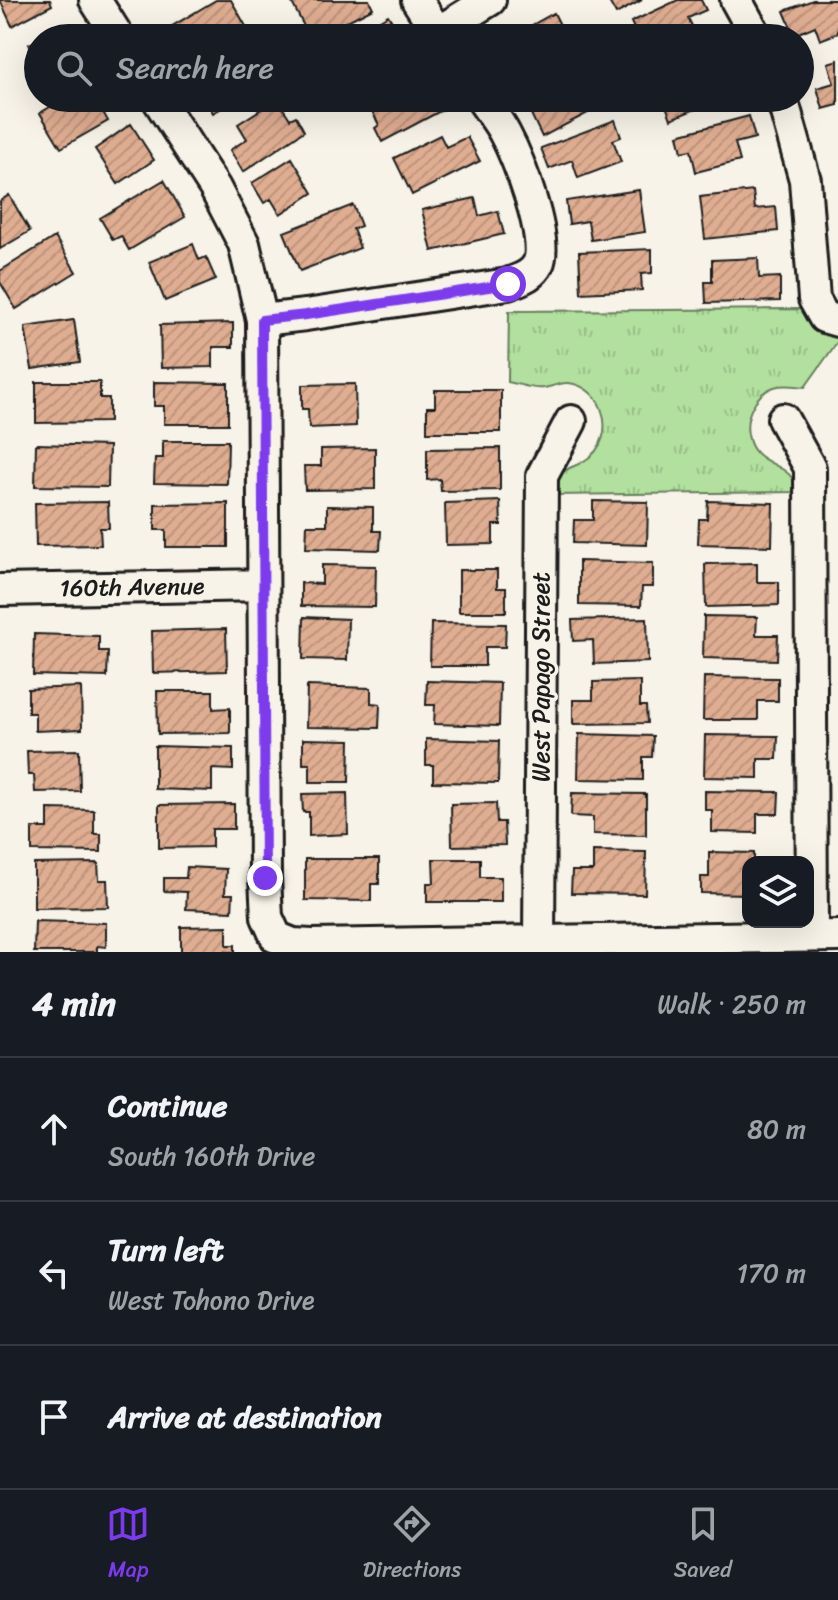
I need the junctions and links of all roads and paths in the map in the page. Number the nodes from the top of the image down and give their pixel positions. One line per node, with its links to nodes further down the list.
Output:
1 (95, 0): 5 (street)
2 (417, 0): 6 (street)
3 (490, 0): 7 (street)
4 (736, 0): 8 (street)
5 (110, 24)
6 (432, 24)
7 (455, 24)
8 (749, 24)
9 (166, 112): 13 (street)
10 (491, 112): 13 (street)
11 (786, 112): 12 (street)
12 (831, 319)
13 (262, 320): 16 (street)
14 (783, 419): 18 (street)
15 (571, 421): 19 (street, West Papago Street)
16 (263, 585): 17 (street, 160th Avenue); 19 (street)
17 (0, 590)
18 (825, 936): 19 (street)
19 (539, 941)

